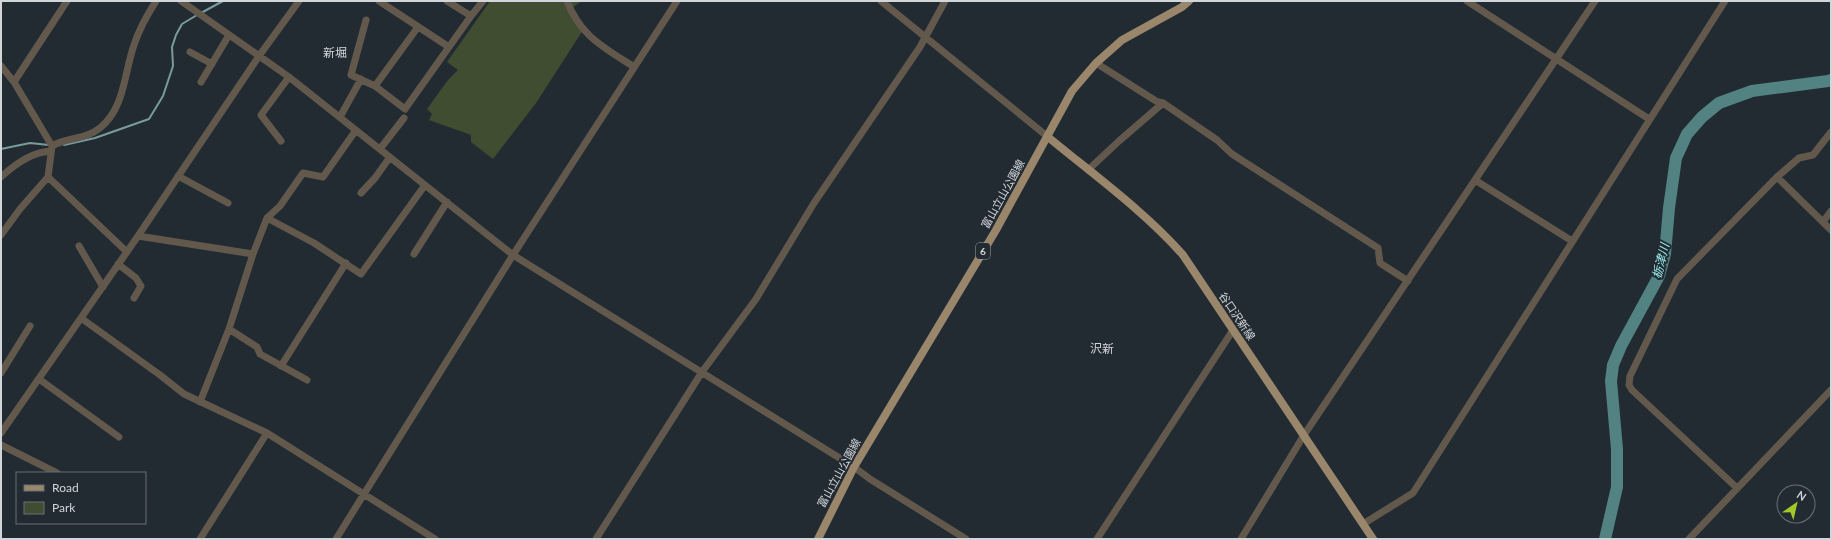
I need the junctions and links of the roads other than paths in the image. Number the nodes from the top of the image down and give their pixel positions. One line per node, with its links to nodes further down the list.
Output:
1 (67, 1): 31 (street)
2 (156, 1): 42 (street)
3 (181, 1): 19 (street)
4 (298, 1): 23 (street)
5 (379, 1): 18 (street)
6 (447, 1): 16 (street)
7 (483, 1): 16 (street)
8 (567, 1): 28 (street)
9 (677, 1): 28 (street)
10 (882, 1): 20 (street)
11 (945, 1): 20 (street)
12 (1189, 1): 25 (main road, 富山立山公園線 / 6)
13 (1467, 1): 24 (street)
14 (1594, 1): 24 (street)
15 (1725, 1): 37 (street)
16 (471, 16): 21 (street)
17 (366, 20): 30 (street)
18 (418, 27): 21 (street); 33 (street)
19 (229, 35): 23 (street); 26 (street)
20 (926, 37): 40 (street); 77 (street)
21 (449, 47): 33 (street)
22 (190, 52): 26 (street)
23 (259, 56): 29 (street); 47 (street)
24 (1556, 59): 37 (street); 50 (street)
25 (1096, 63): 34 (street); 40 (main road, 富山立山公園線 / 6)
26 (212, 64): 32 (street)
27 (1, 66): 31 (street)
28 (634, 67): 66 (street)
29 (290, 77): 35 (street); 41 (street)
30 (361, 79): 33 (street); 35 (street)
31 (14, 82): 42 (street)
32 (201, 82)
33 (375, 86)
34 (1163, 103): 45 (street); 69 (street)
35 (340, 117): 38 (street)
36 (404, 118): 43 (street)
37 (1649, 119): 61 (street)
38 (356, 130): 43 (street); 56 (street)
39 (1831, 132): 49 (street)
40 (1048, 137): 45 (main road, 谷口沢新線); 88 (main road, 富山立山公園線 / 6)
41 (282, 140)
42 (51, 148): 46 (street); 48 (street)
43 (380, 149): 44 (street)
44 (390, 157): 51 (street); 52 (street)
45 (1088, 170): 75 (main road, 谷口沢新線)
46 (1, 176)
47 (178, 176): 54 (street); 60 (street)
48 (48, 177): 59 (street); 63 (street)
49 (1777, 177): 57 (street); 90 (street)
50 (1475, 180): 61 (street); 69 (street)
51 (425, 185): 53 (street); 67 (street)
52 (361, 193)
53 (447, 202): 65 (street); 66 (street)
54 (228, 203)
55 (1831, 211): 57 (street)
56 (268, 218): 64 (street); 67 (street)
57 (1822, 222): 58 (street)
58 (1831, 230)
59 (1, 235)
60 (138, 236): 63 (street); 64 (street)
61 (1572, 241): 92 (street)
62 (79, 246): 70 (street)
63 (127, 252): 68 (street)
64 (253, 254): 74 (street)
65 (414, 254)
66 (513, 255): 77 (street); 91 (street)
67 (346, 263): 76 (street)
68 (118, 264): 70 (street); 71 (street)
69 (1408, 281): 85 (street)
70 (103, 287): 72 (street)
71 (134, 298)
72 (81, 318): 79 (street); 82 (street)
73 (30, 326): 78 (street)
74 (229, 329): 76 (street); 82 (street)
75 (1233, 330): 85 (main road, 谷口沢新線); 99 (street)
76 (281, 366): 80 (street)
77 (702, 372): 88 (street); 96 (street)
78 (1, 373)
79 (39, 379): 83 (street); 86 (street)
80 (307, 380)
81 (1831, 390): 90 (street)
82 (200, 402): 84 (street)
83 (1, 433)
84 (267, 434): 91 (street); 93 (street)
85 (1304, 435): 92 (main road, 谷口沢新線); 100 (street)
86 (119, 437)
87 (1, 445): 89 (street)
88 (854, 466): 97 (main road, 富山立山公園線 / 6); 98 (street)
89 (43, 470)
90 (1737, 488): 102 (street)
91 (364, 494): 94 (street); 95 (street)
92 (1363, 524): 101 (main road, 谷口沢新線)
93 (200, 539)
94 (336, 539)
95 (435, 539)
96 (596, 539)
97 (818, 539)
98 (966, 539)
99 (1097, 539)
100 (1241, 539)
101 (1373, 539)
102 (1690, 539)

